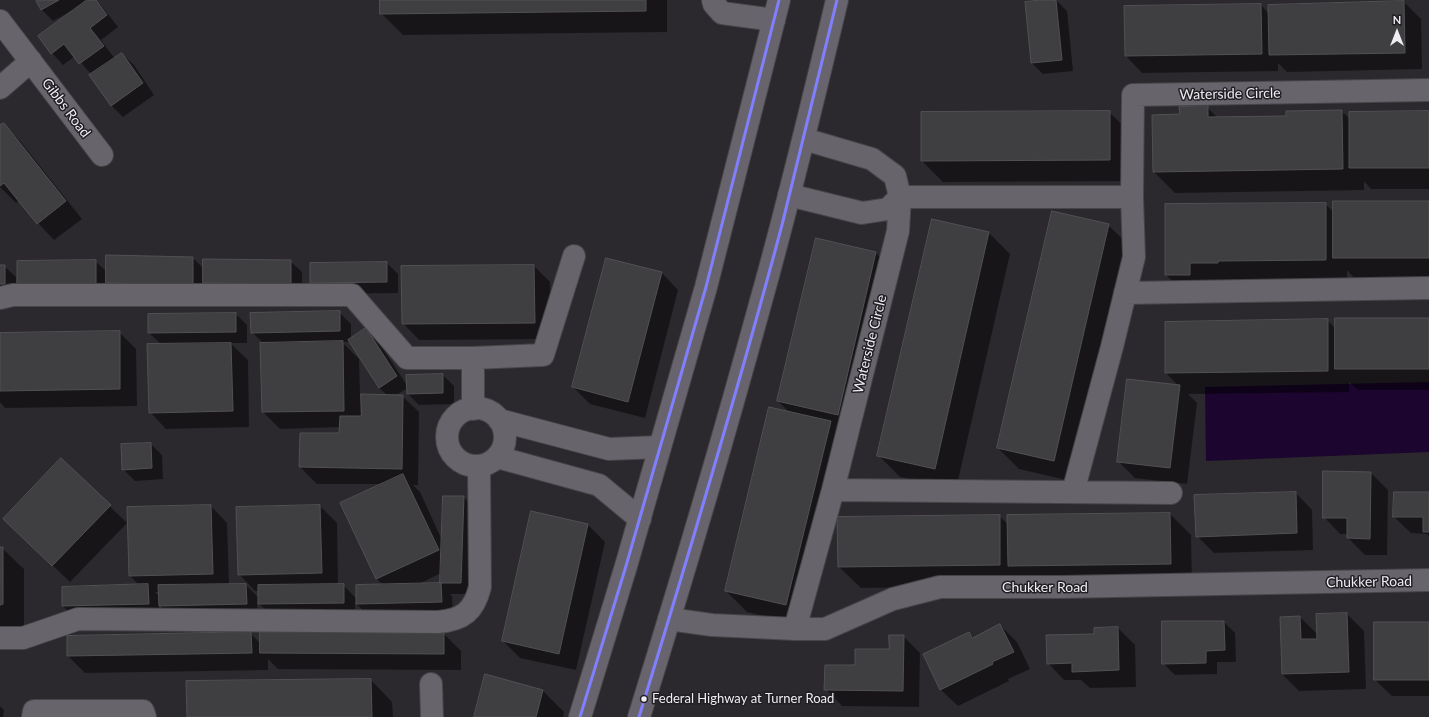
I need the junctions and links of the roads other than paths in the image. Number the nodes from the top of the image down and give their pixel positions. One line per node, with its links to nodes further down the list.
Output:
1 (713, 0): 3 (street)
2 (837, 0): 8 (main road)
3 (776, 10): 20 (main road)
4 (0, 21): 5 (street, Gibbs Road)
5 (31, 61): 6 (street); 9 (street, Gibbs Road)
6 (0, 88)
7 (1429, 90): 12 (street, Waterside Circle)
8 (804, 139): 10 (main road); 11 (street, Waterside Circle)
9 (102, 155)
10 (789, 195): 11 (street); 27 (main road)
11 (900, 197): 12 (street); 22 (street, Waterside Circle)
12 (1132, 197): 15 (street, Waterside Circle)
13 (574, 256): 17 (street)
14 (1429, 288): 15 (street)
15 (1125, 293): 23 (street, Waterside Circle)
16 (0, 298): 17 (street)
17 (473, 358): 18 (street)
18 (473, 408): 19 (street); 21 (street)
19 (499, 420): 20 (street); 21 (street)
20 (660, 447): 25 (main road)
21 (488, 462): 25 (street); 29 (street)
22 (833, 490): 23 (street); 28 (street, Waterside Circle)
23 (1073, 492): 24 (street)
24 (1171, 493)
25 (640, 518): 34 (main road)
26 (1429, 580): 28 (street, Chukker Road)
27 (669, 619): 28 (street, Chukker Road); 35 (main road)
28 (795, 629)
29 (0, 638)
30 (431, 684): 33 (street)
31 (32, 717): 32 (street)
32 (145, 717)
33 (432, 717)
34 (580, 717)
35 (639, 717)

